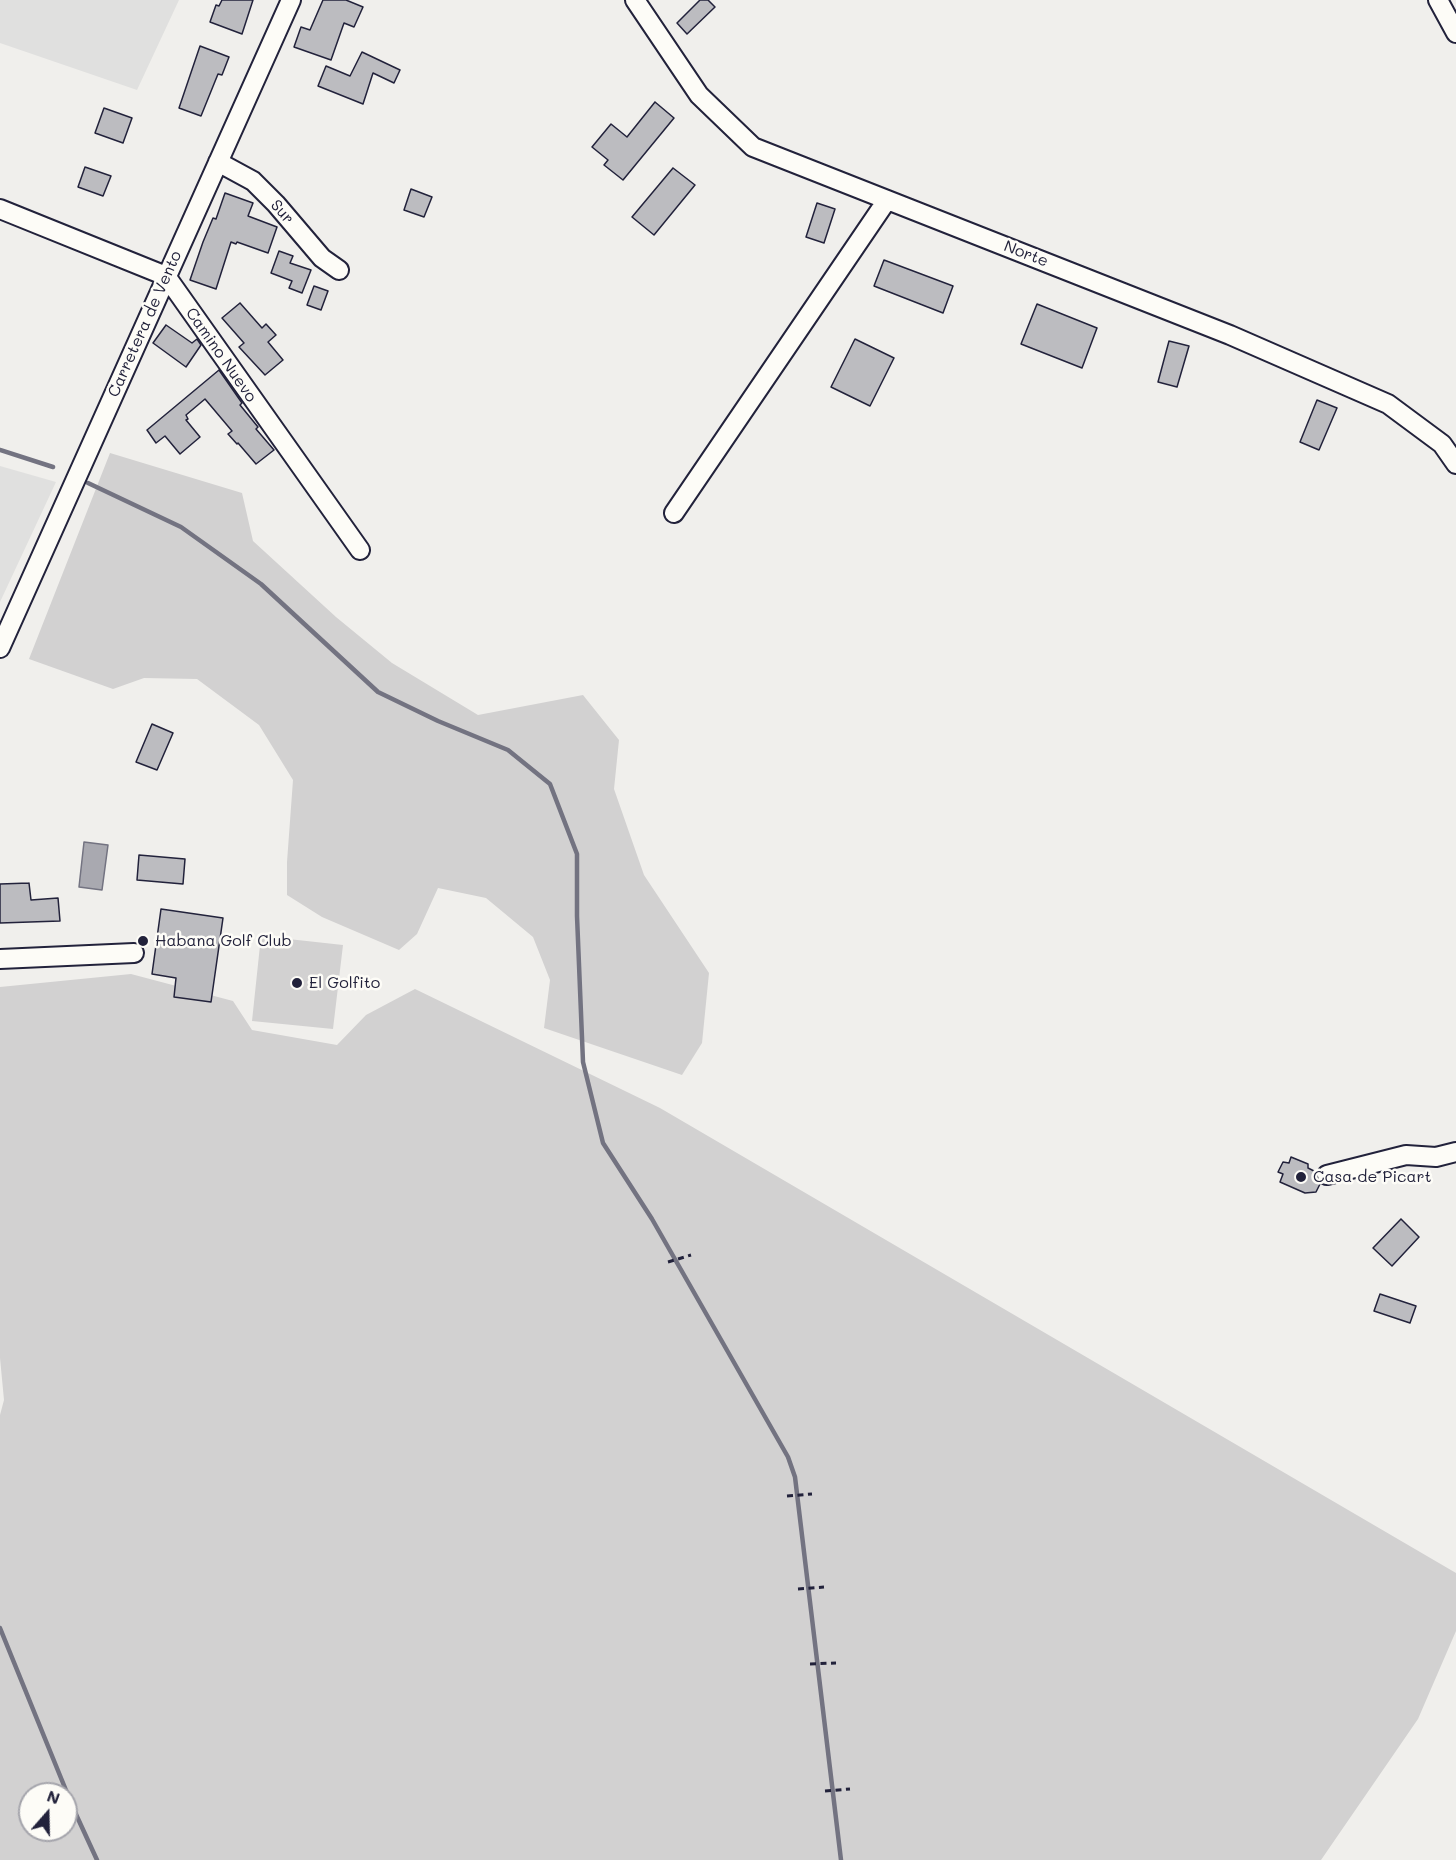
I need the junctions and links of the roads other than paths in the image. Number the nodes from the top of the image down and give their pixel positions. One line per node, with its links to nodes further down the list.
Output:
1 (291, 0): 5 (street, Carretera de Vento)
2 (635, 0): 6 (street, Norte)
3 (1438, 0): 4 (street)
4 (1456, 33)
5 (218, 162): 8 (street, Sur); 9 (street, Carretera de Vento)
6 (888, 200): 10 (street, Norte); 11 (street)
7 (0, 209): 9 (street)
8 (339, 270)
9 (165, 276): 12 (street, Camino Nuevo); 13 (street, Carretera de Vento)
10 (1456, 464)
11 (675, 513)
12 (360, 550)
13 (0, 648)
14 (134, 953): 15 (street)
15 (0, 959)
16 (1456, 1152): 17 (street)
17 (1327, 1175)

